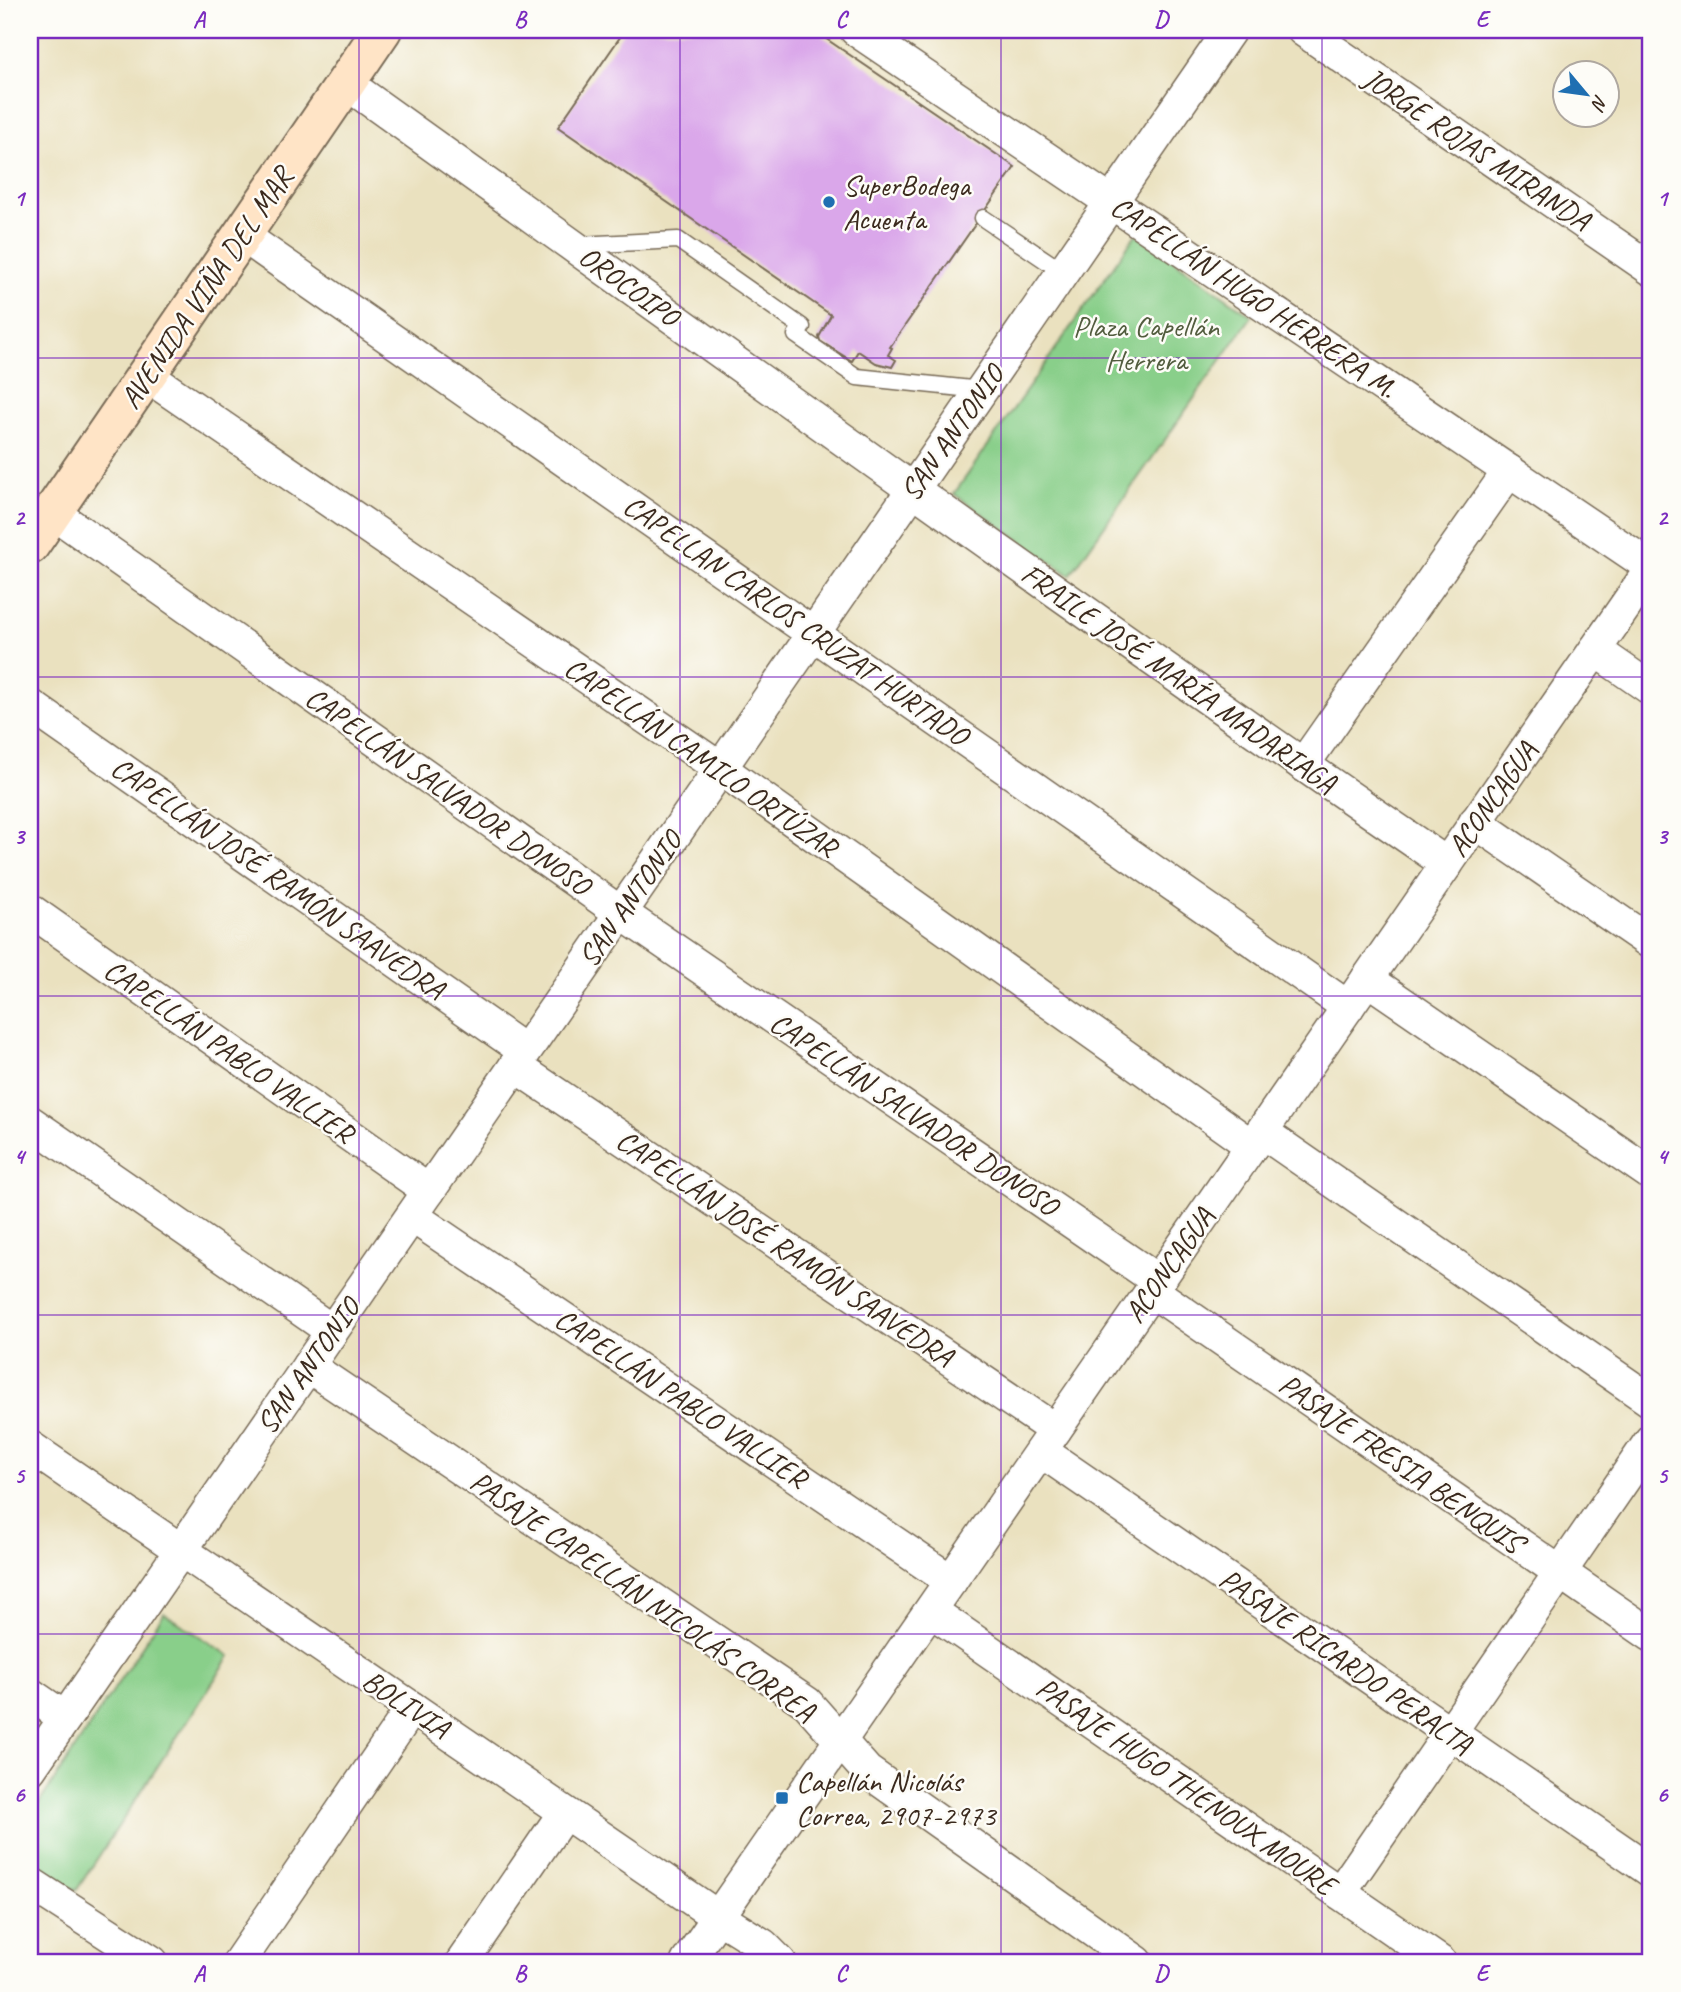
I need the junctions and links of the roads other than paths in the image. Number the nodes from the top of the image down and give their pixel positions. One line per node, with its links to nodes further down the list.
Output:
1 (382, 30): 5 (main road, AVENIDA VIÑA DEL MAR)
2 (856, 30): 6 (street, CAPELLÁN HUGO HERRERA M.)
3 (1230, 30): 6 (street, SAN ANTONIO)
4 (1303, 30): 10 (street, JORGE ROJAS MIRANDA)
5 (346, 83): 8 (main road, AVENIDA VIÑA DEL MAR); 9 (street, OROCOIPO)
6 (1112, 201): 11 (street, SAN ANTONIO); 14 (street, CAPELLÁN HUGO HERRERA M.)
7 (983, 218): 11 (lane)
8 (242, 235): 12 (main road, AVENIDA VIÑA DEL MAR); 19 (street, CAPELLAN CARLOS CRUZAT HURTADO)
9 (573, 246): 13 (lane); 15 (street, OROCOIPO)
10 (1651, 269)
11 (1063, 272): 13 (street, SAN ANTONIO)
12 (146, 375): 16 (main road, AVENIDA VIÑA DEL MAR); 24 (street, CAPELLÁN CAMILO ORTÚZAR)
13 (981, 390): 15 (street, SAN ANTONIO)
14 (1509, 471): 18 (street, CAPELLÁN HUGO HERRERA M.); 23 (street)
15 (913, 490): 19 (street, SAN ANTONIO); 23 (street, FRAILE JOSÉ MARÍA MADARIAGA)
16 (52, 512): 17 (main road, AVENIDA VIÑA DEL MAR); 28 (street, CAPELLÁN SALVADOR DONOSO)
17 (30, 545)
18 (1651, 568): 20 (street, ACONCAGUA)
19 (814, 633): 24 (street, SAN ANTONIO); 31 (street, CAPELLAN CARLOS CRUZAT HURTADO)
20 (1595, 650): 21 (street); 25 (street, ACONCAGUA)
21 (1651, 689)
22 (30, 705): 32 (street, CAPELLÁN JOSÉ RAMÓN SAAVEDRA)
23 (1303, 765): 26 (street, FRAILE JOSÉ MARÍA MADARIAGA)
24 (721, 769): 28 (street, SAN ANTONIO); 34 (street, CAPELLÁN CAMILO ORTÚZAR)
25 (1475, 822): 26 (street, ACONCAGUA); 29 (street)
26 (1447, 864): 30 (street, ACONCAGUA)
27 (30, 910): 36 (street, CAPELLÁN PABLO VALLIER)
28 (621, 913): 32 (street, SAN ANTONIO); 37 (street, CAPELLÁN SALVADOR DONOSO)
29 (1651, 943)
30 (1367, 979): 31 (street, ACONCAGUA); 35 (street)
31 (1348, 1007): 34 (street, ACONCAGUA)
32 (520, 1058): 36 (street, SAN ANTONIO); 42 (street, CAPELLÁN JOSÉ RAMÓN SAAVEDRA)
33 (30, 1122): 38 (street)
34 (1257, 1139): 37 (street, ACONCAGUA); 40 (street, CAPELLÁN CAMILO ORTÚZAR)
35 (1651, 1174)
36 (420, 1203): 38 (street, SAN ANTONIO); 46 (street, CAPELLÁN PABLO VALLIER)
37 (1155, 1286): 42 (street, ACONCAGUA); 45 (street, PASAJE FRESIA BENQUIS)
38 (332, 1331): 39 (street, SAN ANTONIO)
39 (308, 1366): 44 (street, SAN ANTONIO); 53 (street, PASAJE CAPELLÁN NICOLÁS CORREA)
40 (1651, 1401)
41 (1651, 1440): 45 (street)
42 (1048, 1441): 46 (street, ACONCAGUA); 52 (street, PASAJE RICARDO PERALTA)
43 (30, 1447): 44 (street, BOLIVIA)
44 (181, 1550): 50 (street, BOLIVIA); 51 (street, SAN ANTONIO)
45 (1560, 1572): 48 (street, PASAJE FRESIA BENQUIS); 52 (street)
46 (951, 1581): 47 (street, ACONCAGUA)
47 (931, 1611): 53 (street, ACONCAGUA); 58 (street, PASAJE HUGO THENOUX MOURE)
48 (1651, 1634)
49 (30, 1694): 51 (street)
50 (412, 1708): 55 (street, BOLIVIA); 61 (street)
51 (65, 1718): 54 (street, SAN ANTONIO)
52 (1450, 1733): 56 (street, PASAJE RICARDO PERALTA); 58 (street)
53 (841, 1740): 59 (street, ACONCAGUA); 65 (street, PASAJE CAPELLÁN NICOLÁS CORREA)
54 (30, 1769)
55 (565, 1813): 59 (street, BOLIVIA); 62 (street)
56 (1651, 1871)
57 (30, 1883): 60 (street)
58 (1340, 1893): 66 (street, PASAJE HUGO THENOUX MOURE)
59 (718, 1917): 63 (street, ACONCAGUA); 64 (street, BOLIVIA)
60 (152, 1962)
61 (239, 1962)
62 (462, 1962)
63 (687, 1962)
64 (780, 1962)
65 (1137, 1962)
66 (1440, 1962)

